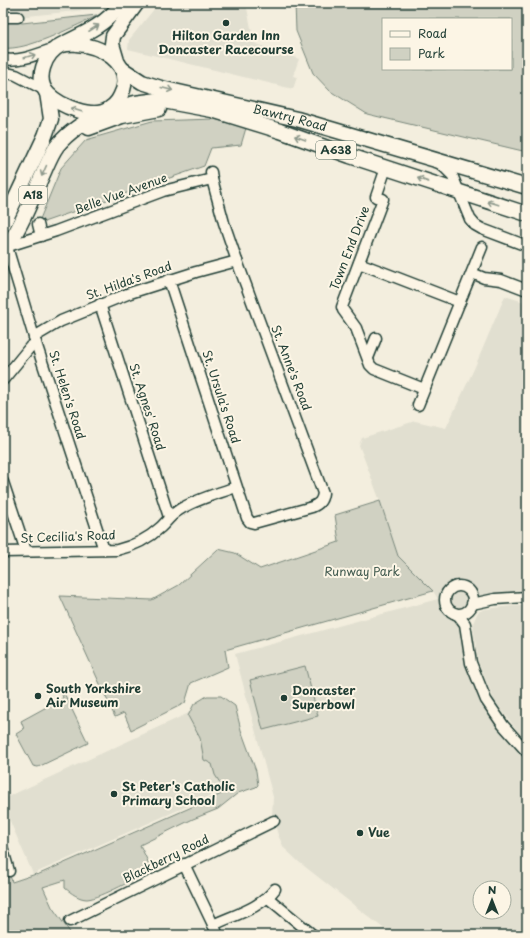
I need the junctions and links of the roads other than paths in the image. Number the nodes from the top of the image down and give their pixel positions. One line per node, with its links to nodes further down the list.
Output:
1 (122, 3): 5 (highway, one-way to 1)
2 (137, 3): 7 (highway)
3 (3, 17): 4 (street)
4 (18, 17)
5 (58, 46): 6 (street, one-way to 5); 7 (highway); 9 (highway)
6 (3, 59)
7 (120, 65): 11 (highway); 13 (highway, Bawtry Road / A638, one-way to 13)
8 (3, 72): 9 (street)
9 (46, 92): 11 (highway, one-way to 9); 20 (highway, A18)
10 (212, 110): 11 (highway, Bawtry Road / A638); 12 (highway, Bawtry Road); 14 (highway, Bawtry Road / A638, one-way to 10)
11 (106, 111): 12 (highway, A18)
12 (64, 138): 24 (highway, A18, one-way to 24)
13 (435, 160): 16 (highway, Bawtry Road / A638); 17 (street)
14 (386, 168): 17 (highway, Bawtry Road / A638, one-way to 14); 26 (street, Town End Drive)
15 (212, 175): 21 (street, Belle Vue Avenue); 25 (street, St. Anne's Road)
16 (527, 187)
17 (460, 192): 18 (highway, Bawtry Road / A638, one-way to 17); 22 (street)
18 (527, 214)
19 (38, 224): 21 (street)
20 (3, 225)
21 (41, 236): 24 (street, Belle Vue Avenue)
22 (527, 246)
23 (482, 247): 27 (street)
24 (4, 248): 33 (street, St. Helen's Road)
25 (237, 261): 28 (street, St. Hilda's Road); 41 (street, St. Anne's Road)
26 (359, 263): 30 (street); 32 (street, Town End Drive)
27 (472, 273): 29 (street); 30 (street)
28 (169, 280): 31 (street, St. Hilda's Road); 39 (street, St. Ursula's Road)
29 (527, 290)
30 (460, 302): 36 (street)
31 (100, 304): 33 (street, St. Hilda's Road); 40 (street, St. Agnes' Road)
32 (361, 339): 34 (street, Town End Drive); 34 (street)
33 (35, 340): 35 (street, St. Hilda's Road); 42 (street, St. Helen's Road)
34 (368, 358): 36 (street, Town End Drive)
35 (3, 380)
36 (424, 389): 37 (street)
37 (418, 405)
38 (3, 482): 43 (street)
39 (236, 488): 40 (street, St Cecilia's Road); 41 (street, St. Ursula's Road)
40 (169, 517): 42 (street, St Cecilia's Road)
41 (250, 522)
42 (104, 550): 43 (street, St Cecilia's Road)
43 (26, 551): 44 (street, St Cecilia's Road)
44 (3, 552)
45 (470, 592): 47 (street); 48 (street); 49 (street)
46 (527, 597): 47 (street)
47 (495, 599): 48 (street)
48 (471, 606): 49 (street); 50 (street)
49 (454, 612): 50 (street)
50 (465, 624): 51 (street)
51 (527, 752)
52 (274, 821): 54 (street, Blackberry Road)
53 (3, 850): 55 (street)
54 (184, 864): 58 (street, Blackberry Road); 59 (street)
55 (10, 871)
56 (275, 889): 57 (street)
57 (268, 898): 59 (street); 61 (street)
58 (70, 921)
59 (213, 925): 60 (street)
60 (218, 935)
61 (312, 935)

